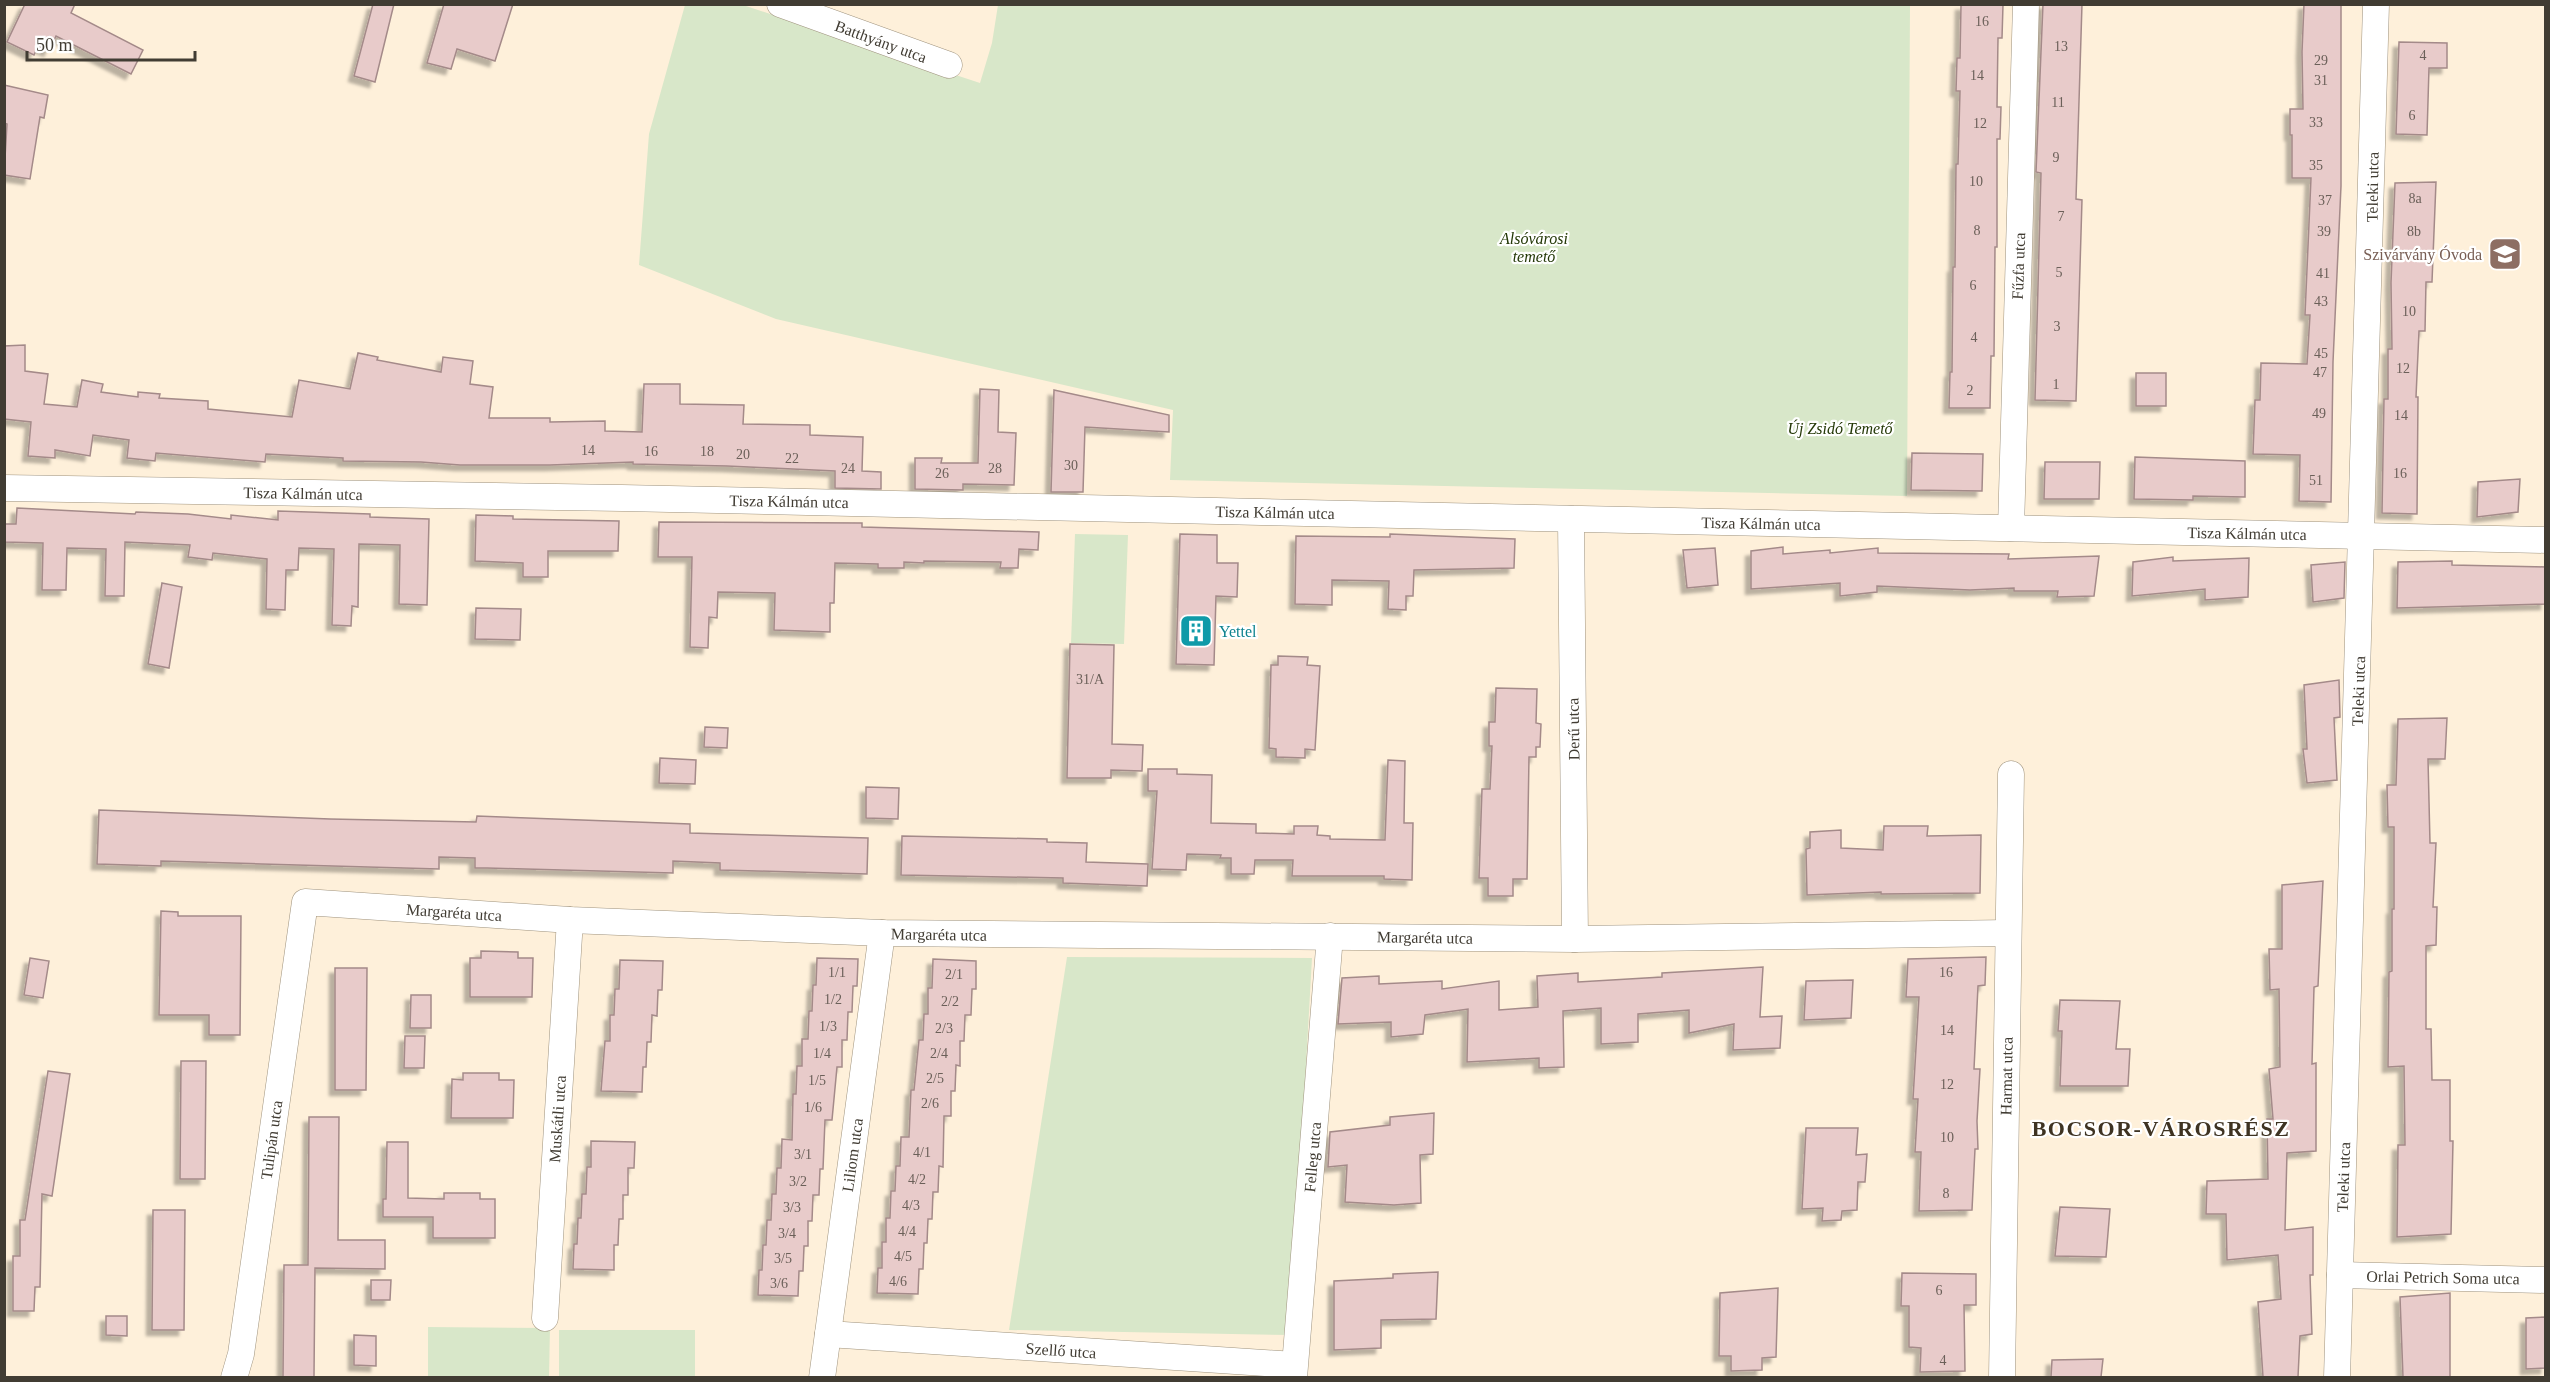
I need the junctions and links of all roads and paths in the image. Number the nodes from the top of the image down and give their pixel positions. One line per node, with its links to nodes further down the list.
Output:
1 (780, 4): 4 (street, Batthyány utca)
2 (2026, 4): 7 (street, Fűzfa utca)
3 (2376, 4): 8 (street, Teleki utca)
4 (949, 65)
5 (4, 489): 6 (street, Tisza Kálmán utca)
6 (1571, 519): 7 (street, Tisza Kálmán utca); 16 (street, Derű utca)
7 (2011, 528): 8 (street, Tisza Kálmán utca)
8 (2363, 536): 9 (street, Tisza Kálmán utca); 17 (street, Teleki utca)
9 (2546, 540)
10 (2011, 774): 14 (street, Harmat utca)
11 (305, 902): 12 (street, Margaréta utca); 22 (street, Tulipán utca)
12 (570, 920): 13 (street, Margaréta utca); 19 (street, Muskátli utca)
13 (882, 933): 15 (street, Margaréta utca); 20 (street, Liliom utca)
14 (2008, 933): 16 (street, Margaréta utca); 24 (street, Harmat utca)
15 (1330, 936): 16 (street, Margaréta utca); 21 (street, Felleg utca)
16 (1575, 939)
17 (2340, 1275): 18 (street, Orlai Petrich Soma utca); 25 (street, Teleki utca)
18 (2546, 1280)
19 (545, 1318)
20 (828, 1334): 21 (street, Szellő utca); 23 (street, Liliom utca)
21 (1294, 1371)
22 (234, 1377)
23 (822, 1377)
24 (2002, 1377)
25 (2337, 1377)

